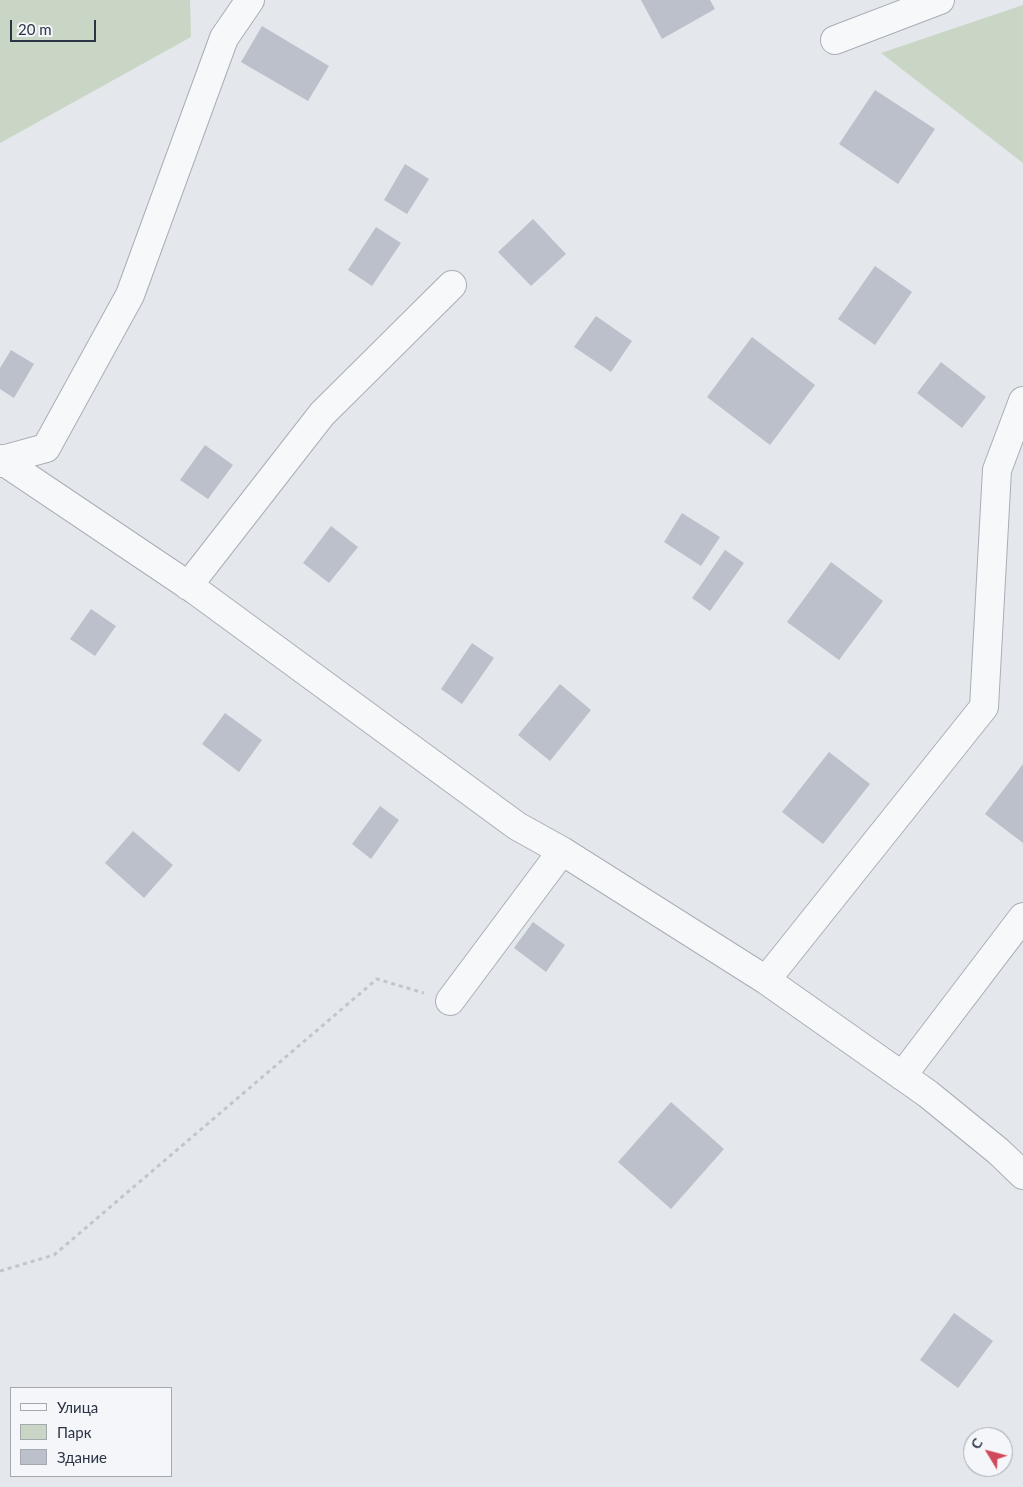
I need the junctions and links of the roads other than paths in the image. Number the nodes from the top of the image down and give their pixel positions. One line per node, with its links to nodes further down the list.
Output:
1 (250, 0): 6 (street)
2 (940, 0): 3 (street)
3 (835, 40)
4 (452, 285): 7 (street)
5 (1023, 401): 10 (street)
6 (1, 461): 7 (street)
7 (188, 586): 8 (street)
8 (562, 851): 10 (street); 11 (street)
9 (1023, 917): 12 (street)
10 (766, 980): 12 (street)
11 (450, 1001)
12 (902, 1076): 13 (street)
13 (1023, 1175)

